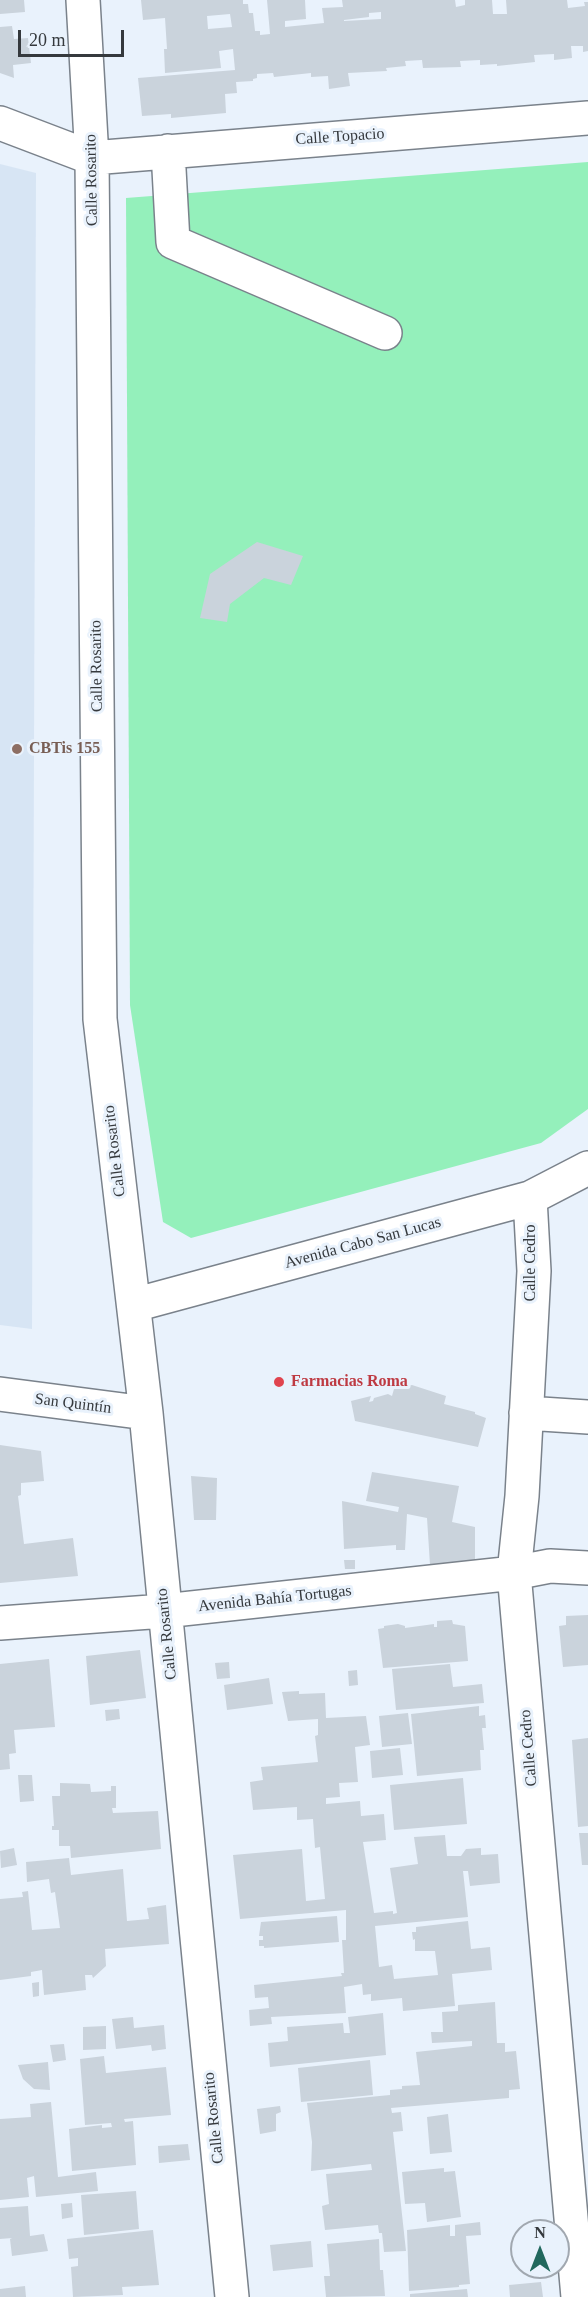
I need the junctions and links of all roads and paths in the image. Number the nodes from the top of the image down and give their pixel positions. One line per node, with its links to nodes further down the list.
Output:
1 (82, 0): 5 (street, Calle Rosarito)
2 (588, 118): 4 (street, Calle Topacio)
3 (0, 123): 5 (street)
4 (168, 151): 5 (street, Calle Topacio); 6 (street)
5 (92, 158): 9 (street, Calle Rosarito)
6 (385, 333)
7 (588, 1168): 8 (street, Avenida Cabo San Lucas)
8 (530, 1198): 9 (street, Avenida Cabo San Lucas); 12 (street, Calle Cedro)
9 (134, 1305): 11 (street, Calle Rosarito)
10 (0, 1394): 11 (street, San Quintín)
11 (146, 1413): 16 (street, Calle Rosarito)
12 (526, 1413): 13 (street); 15 (street, Calle Cedro)
13 (588, 1417)
14 (588, 1568): 15 (street, Avenida Bahía Tortugas)
15 (514, 1573): 16 (street, Avenida Bahía Tortugas); 19 (street, Calle Cedro)
16 (164, 1611): 17 (street, Avenida Bahía Tortugas); 18 (street, Calle Rosarito)
17 (0, 1623)
18 (232, 2297)
19 (578, 2297)

